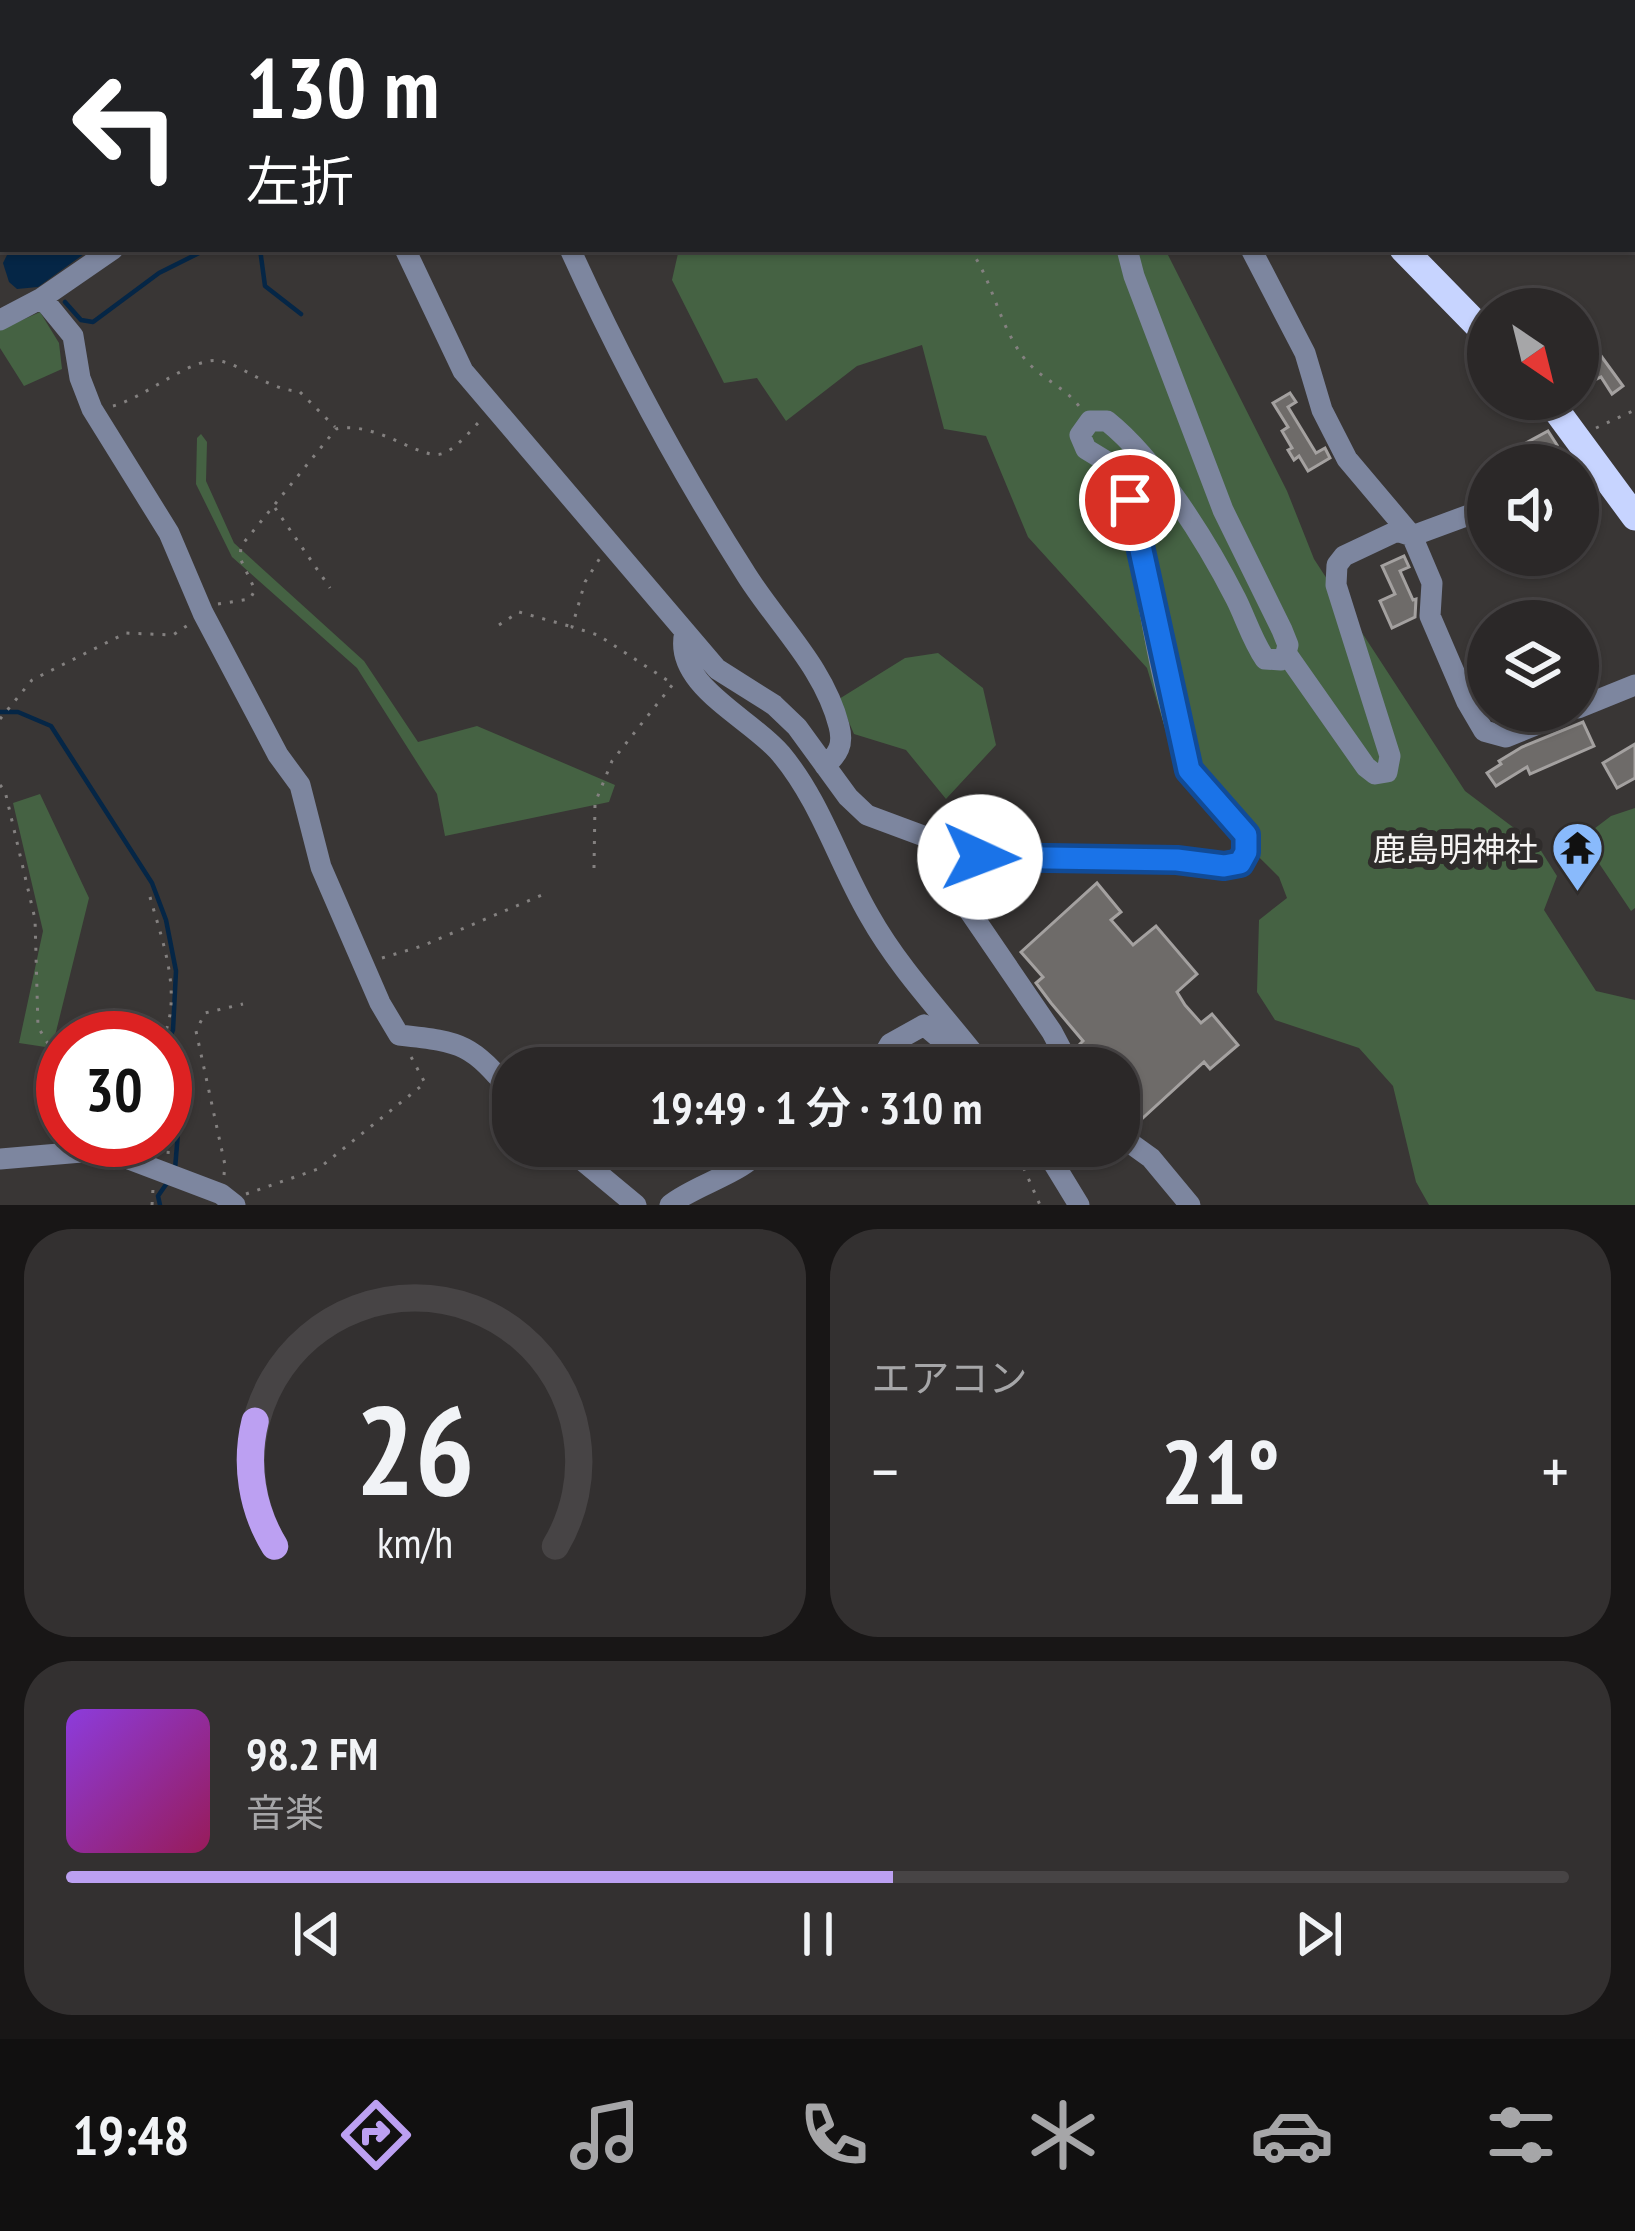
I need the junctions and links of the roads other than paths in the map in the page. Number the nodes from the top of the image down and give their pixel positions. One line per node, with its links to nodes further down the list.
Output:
1 (109, 252): 7 (street)
2 (406, 252): 14 (street)
3 (573, 252): 21 (street)
4 (1128, 252): 15 (street)
5 (1253, 252): 13 (street)
6 (1406, 252): 8 (main road)
7 (42, 298): 9 (street); 27 (street)
8 (1467, 315)
9 (0, 320)
10 (1599, 480): 12 (main road)
11 (1467, 516): 13 (street)
12 (1635, 517)
13 (1412, 536): 15 (street); 18 (street)
14 (685, 632): 21 (street); 25 (street)
15 (1286, 653): 22 (street)
16 (1635, 685): 17 (street)
17 (1599, 699)
18 (1467, 702)
19 (1488, 732): 20 (street)
20 (1518, 732)
21 (825, 766): 22 (street)
22 (1004, 859): 26 (street)
23 (888, 1047): 24 (street)
24 (948, 1047)
25 (967, 1047)
26 (1060, 1047)
27 (492, 1069)
28 (1140, 1151): 37 (street)
29 (0, 1159): 33 (street)
30 (590, 1167): 34 (street)
31 (738, 1167): 35 (street)
32 (1056, 1167): 36 (street)
33 (229, 1200)
34 (636, 1205)
35 (670, 1205)
36 (1079, 1205)
37 (1190, 1205)

